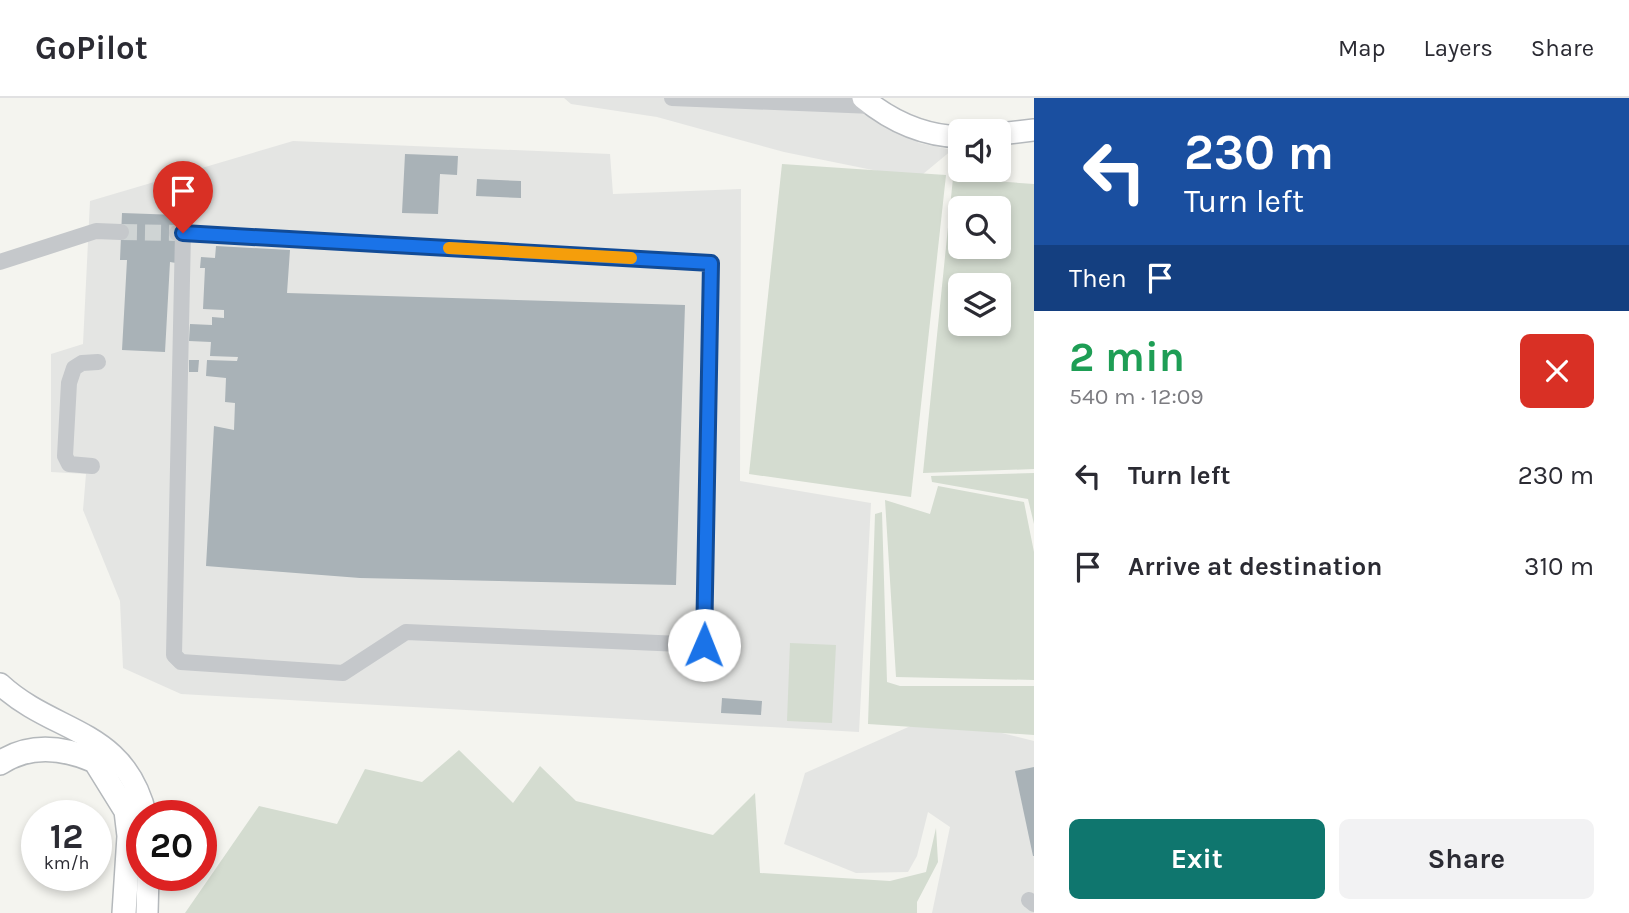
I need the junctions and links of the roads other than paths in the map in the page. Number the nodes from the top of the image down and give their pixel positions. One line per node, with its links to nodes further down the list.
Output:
1 (672, 98): 2 (lane)
2 (794, 100): 3 (lane)
3 (868, 102): 6 (main road)
4 (1034, 130): 5 (main road)
5 (1011, 133)
6 (948, 136)
7 (121, 232): 9 (lane)
8 (180, 233): 8 (lane)
9 (0, 262)
10 (98, 362): 11 (lane)
11 (92, 466)
12 (0, 684): 14 (main road)
13 (0, 763): 16 (highway)
14 (143, 800)
15 (148, 891): 17 (main road)
16 (124, 913)
17 (147, 913)

